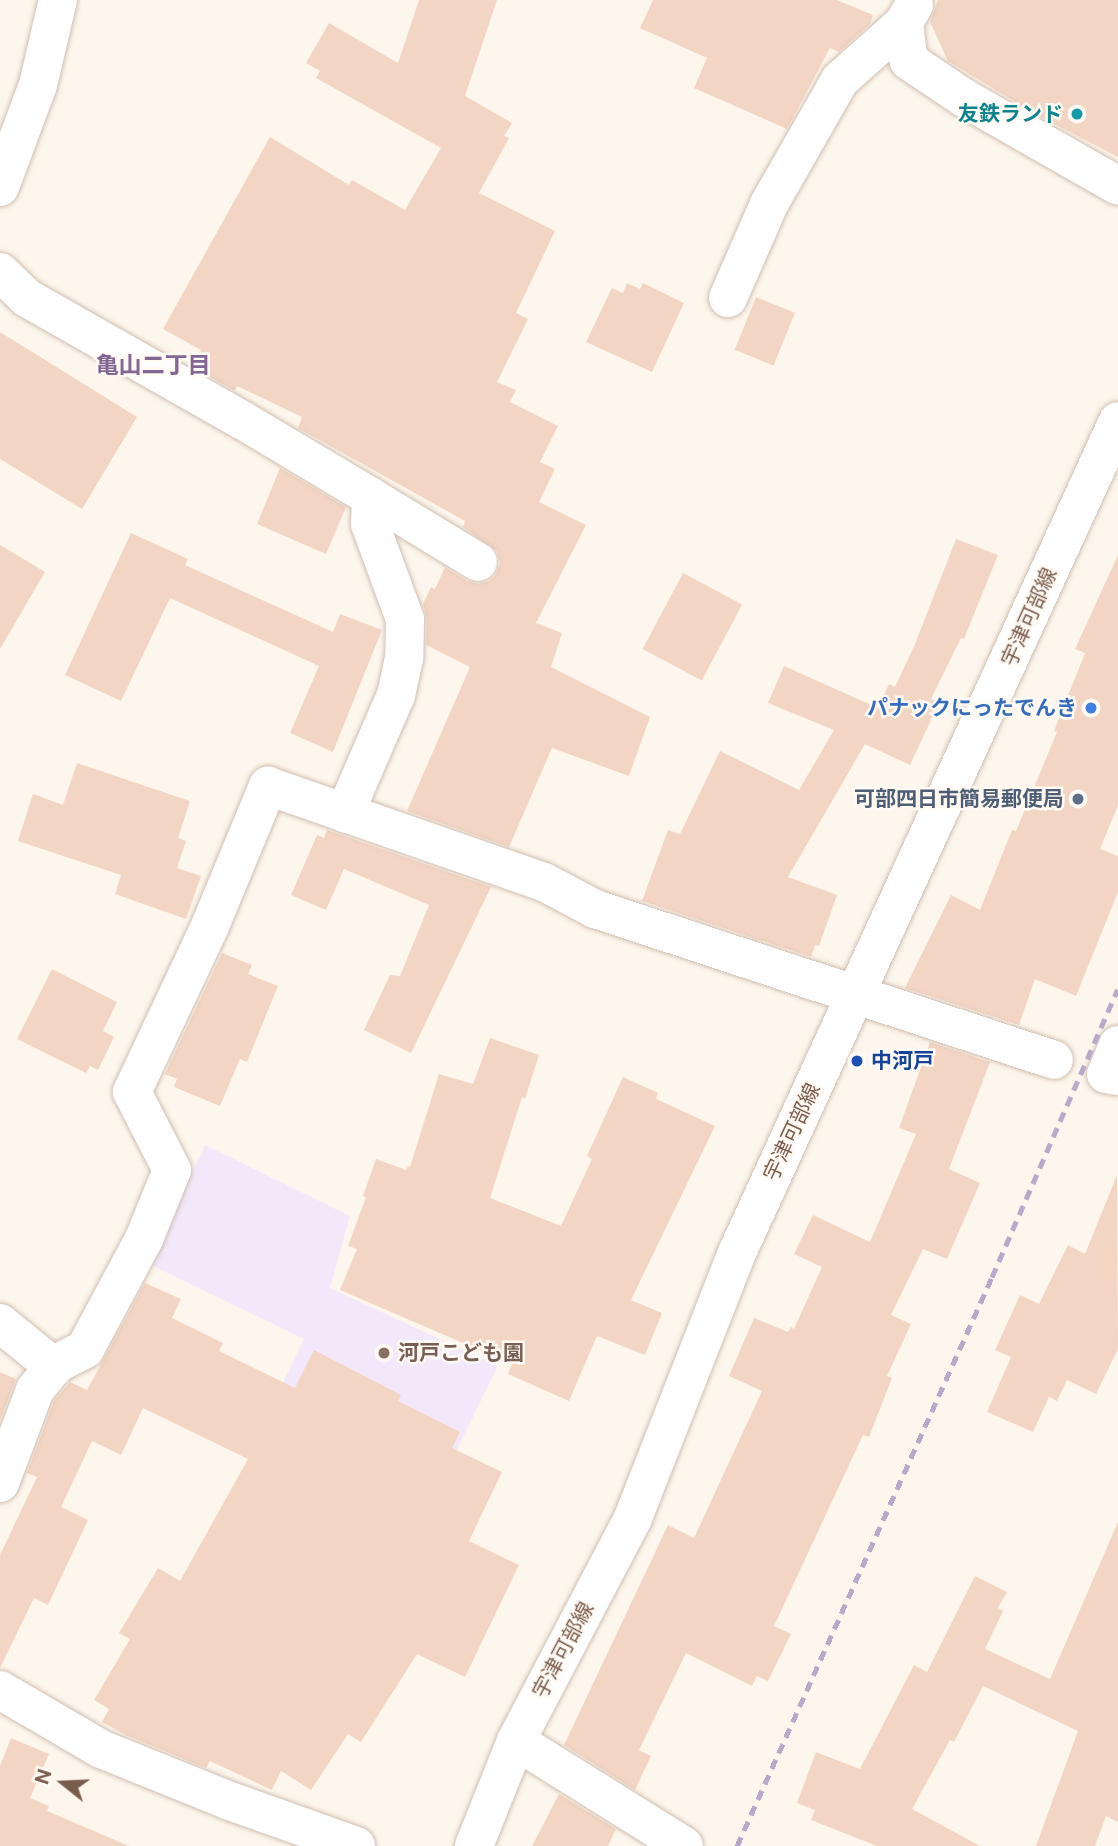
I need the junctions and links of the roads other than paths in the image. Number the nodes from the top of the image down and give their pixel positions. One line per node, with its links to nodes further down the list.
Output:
1 (58, 0): 4 (street)
2 (911, 11): 3 (street); 6 (street)
3 (1118, 186)
4 (0, 187)
5 (0, 272): 8 (street)
6 (728, 298)
7 (1118, 421): 11 (street, 宇津可部線)
8 (371, 497): 9 (street); 10 (street)
9 (478, 562)
10 (345, 813): 11 (street); 16 (street)
11 (855, 997): 13 (street); 19 (street, 宇津可部線)
12 (1118, 1045): 14 (street)
13 (1054, 1060)
14 (1118, 1076)
15 (0, 1323): 16 (street)
16 (54, 1367): 17 (street)
17 (0, 1483)
18 (0, 1690): 20 (street)
19 (516, 1741): 21 (street, 宇津可部線); 22 (street)
20 (356, 1846)
21 (474, 1846)
22 (684, 1846)

